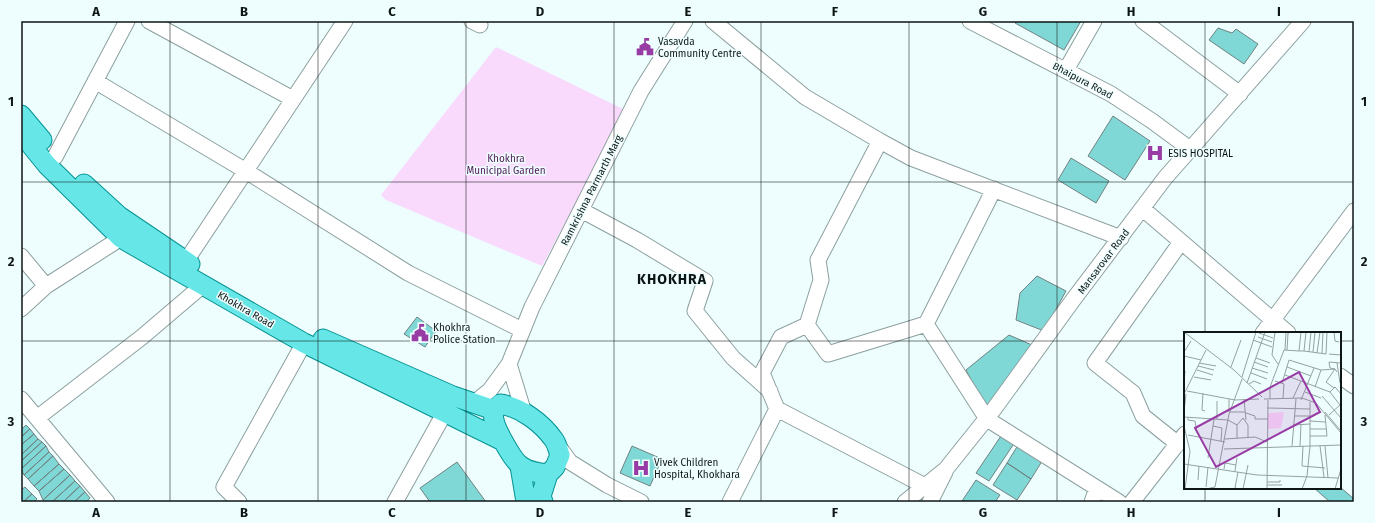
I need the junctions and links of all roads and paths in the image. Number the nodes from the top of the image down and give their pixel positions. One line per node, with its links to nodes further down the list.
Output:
1 (127, 21): 11 (street)
2 (149, 21): 13 (street)
3 (345, 21): 13 (street)
4 (685, 21): 22 (street, Ramkrishna Parmarth Marg)
5 (713, 21): 16 (street)
6 (970, 21): 10 (street, Bhaipura Road)
7 (1094, 21): 10 (street)
8 (1143, 21): 12 (street)
9 (1303, 21): 12 (street, Mansarovar Road)
10 (1066, 70): 17 (street, Bhaipura Road)
11 (95, 81): 18 (street); 19 (street)
12 (1240, 94): 17 (street, Mansarovar Road)
13 (293, 99): 19 (street)
14 (21, 115): 18 (main road, Khokhra Road)
15 (21, 133): 24 (main road, Khokhra Road)
16 (880, 141): 20 (street); 34 (street)
17 (1190, 148): 21 (street, Mansarovar Road)
18 (55, 157): 24 (main road, Khokhra Road)
19 (246, 171): 28 (street); 35 (street)
20 (994, 189): 25 (street); 33 (street)
21 (1142, 209): 25 (street, Mansarovar Road); 26 (street)
22 (581, 210): 35 (street, Ramkrishna Parmarth Marg); 42 (street)
23 (1354, 211): 32 (street)
24 (126, 231): 28 (main road, Khokhra Road); 29 (main road, Khokhra Road); 30 (street)
25 (1121, 238): 50 (street, Mansarovar Road)
26 (1181, 242): 32 (street); 51 (street)
27 (21, 256): 30 (street)
28 (186, 262): 45 (main road, Khokhra Road)
29 (203, 285): 38 (main road, Khokhra Road); 49 (street)
30 (46, 286): 31 (street)
31 (21, 309)
32 (1273, 320): 36 (street); 37 (street)
33 (926, 324): 34 (street); 50 (street)
34 (807, 325): 42 (street)
35 (522, 330): 39 (street, Ramkrishna Parmarth Marg)
36 (1264, 332)
37 (1287, 332)
38 (304, 343): 45 (main road, Khokhra Road); 61 (street)
39 (509, 364): 44 (street, Ramkrishna Parmarth Marg); 48 (street)
40 (1341, 377): 41 (street)
41 (1354, 386)
42 (770, 391): 46 (street)
43 (21, 399): 49 (street)
44 (474, 403): 45 (main road, Khokhra Road); 47 (main road, Khokhra Road)
45 (449, 404): 52 (main road, Khokhra Road); 62 (street)
46 (778, 409): 58 (street); 66 (street)
47 (494, 410): 48 (main road); 52 (main road)
48 (524, 413): 53 (main road)
49 (37, 418): 60 (street)
50 (987, 419): 55 (street, Mansarovar Road); 59 (street)
51 (1181, 439): 70 (street)
52 (503, 440): 54 (main road)
53 (554, 441): 56 (main road); 57 (street)
54 (520, 466): 56 (main road); 63 (main road)
55 (946, 469): 58 (street, Mansarovar Road); 68 (street)
56 (552, 471): 57 (street); 64 (main road)
57 (608, 485): 65 (street)
58 (925, 486): 67 (street, Mansarovar Road)
59 (1094, 495): 69 (street)
60 (107, 502)
61 (239, 502)
62 (394, 502)
63 (526, 502)
64 (543, 502)
65 (641, 502)
66 (730, 502)
67 (905, 502)
68 (930, 502)
69 (1119, 502)
70 (1132, 502)

